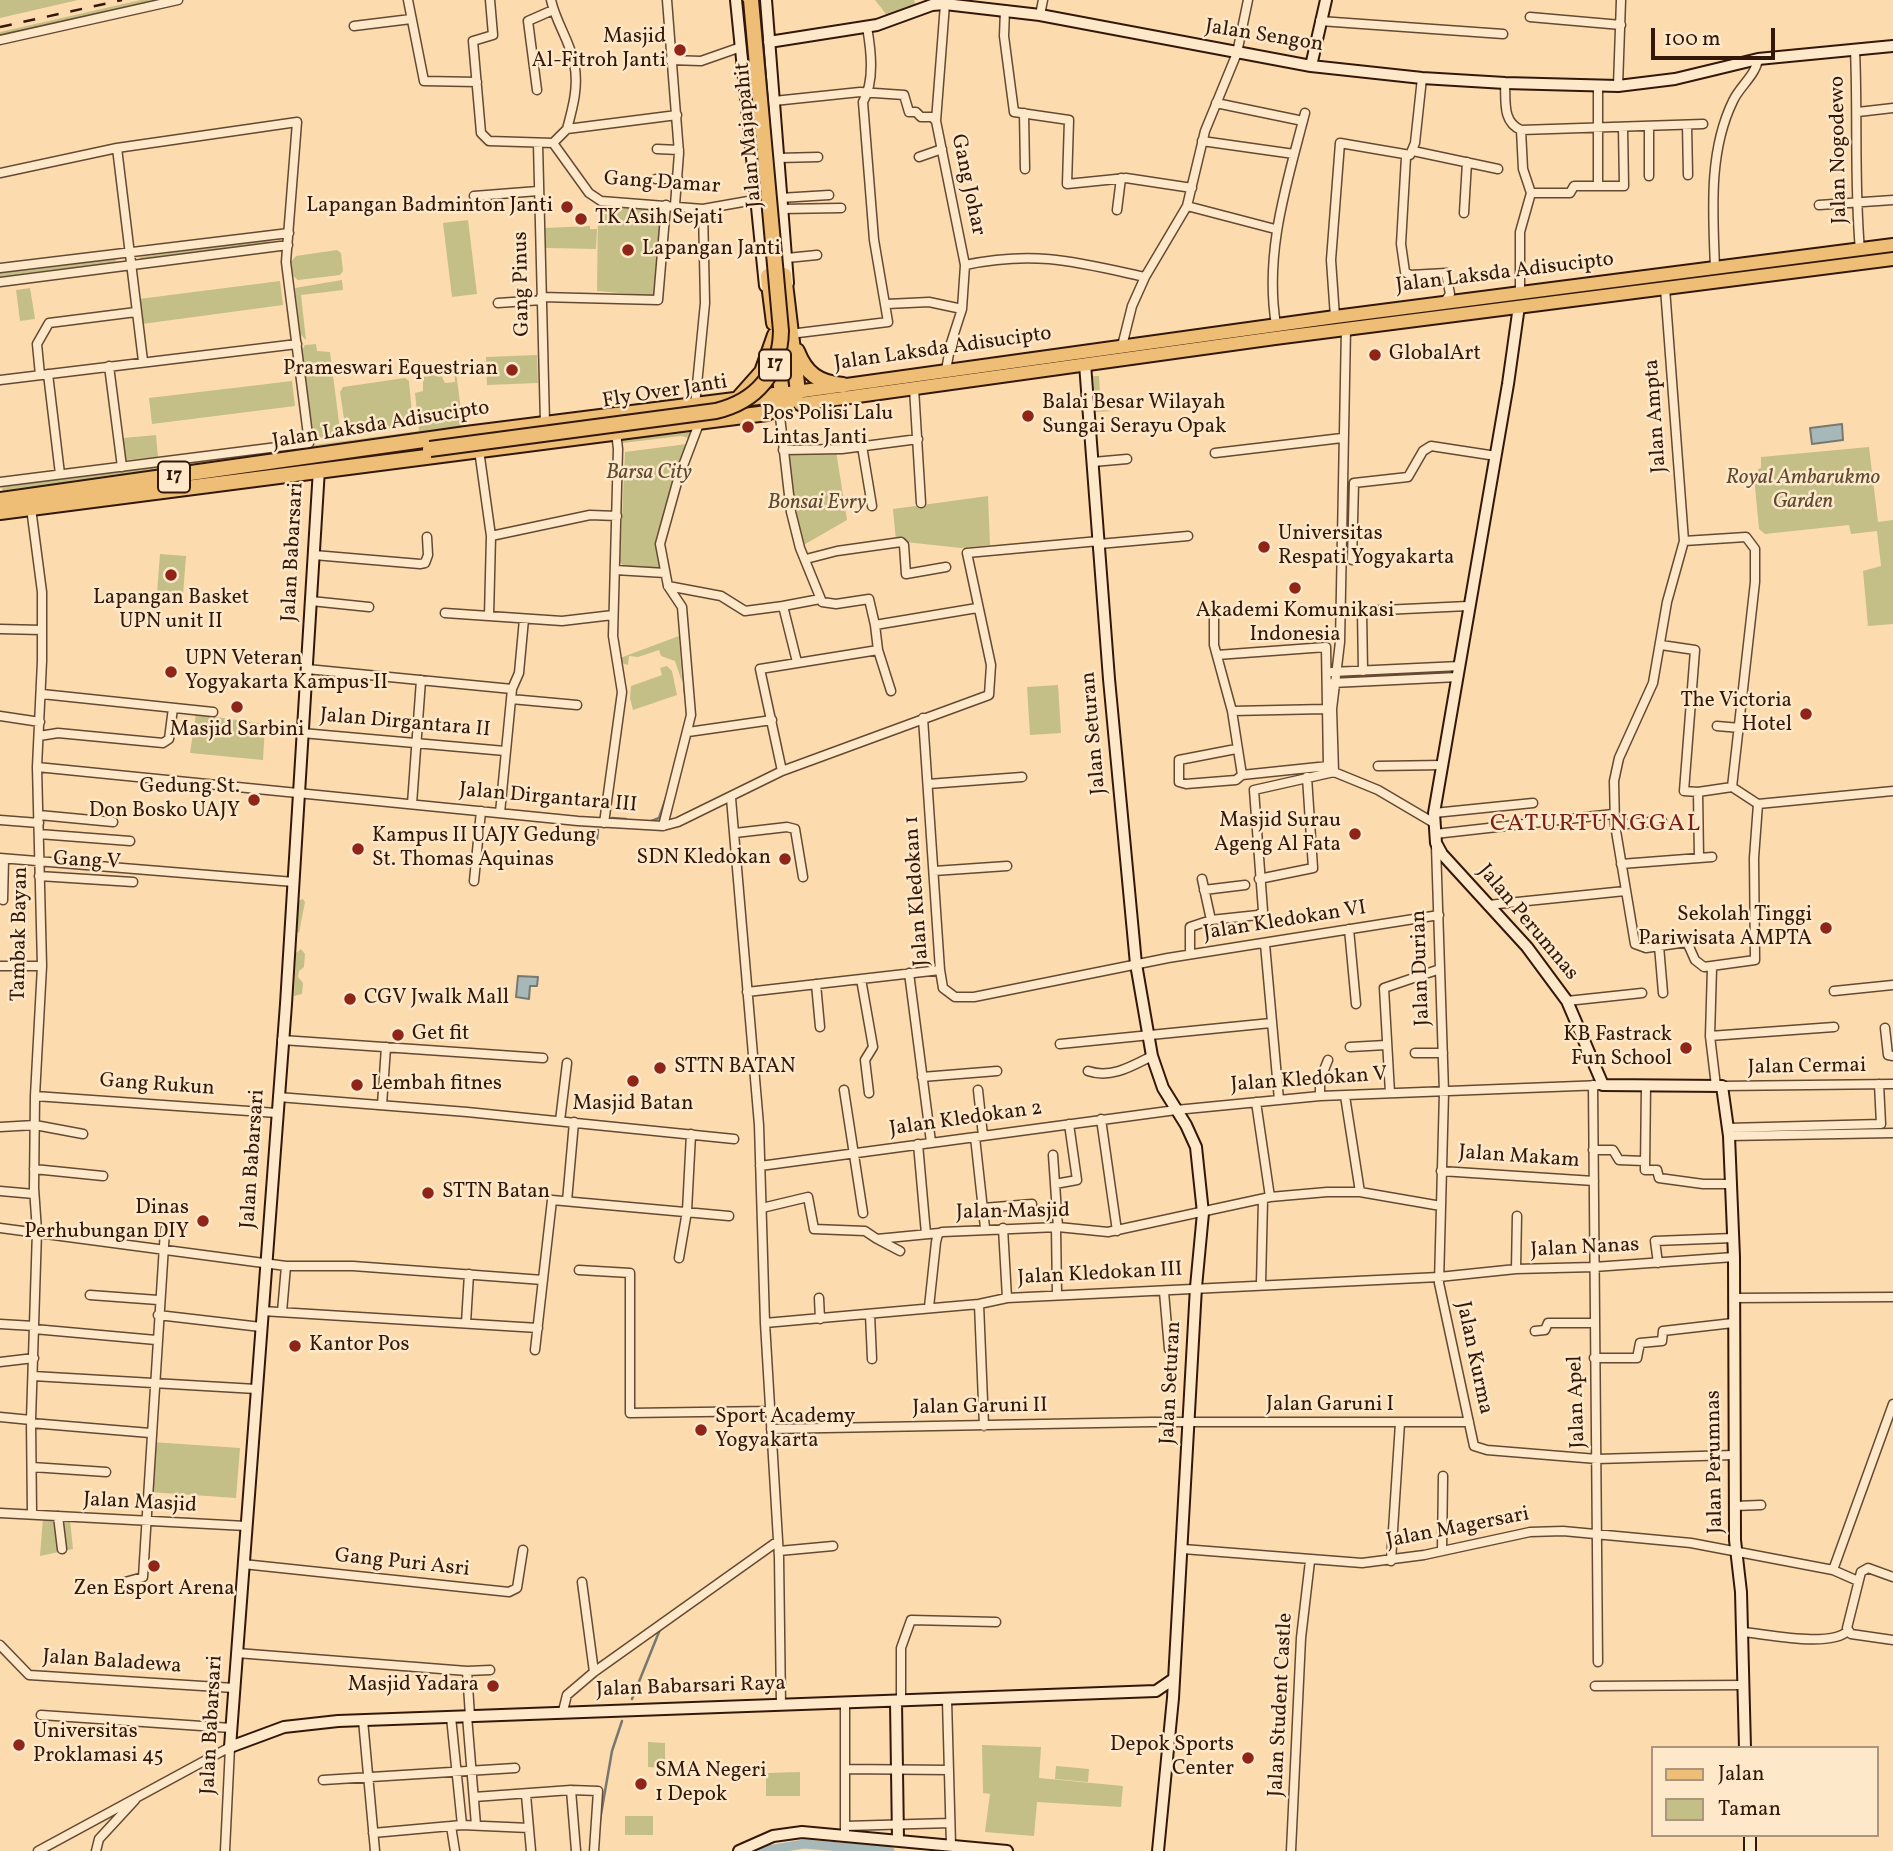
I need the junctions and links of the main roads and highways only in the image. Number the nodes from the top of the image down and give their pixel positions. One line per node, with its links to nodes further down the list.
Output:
1 (742, 0): 8 (highway, Jalan Majapahit / 17)
2 (751, 0): 16 (highway, Fly Over Janti / 17, bridge)
3 (760, 0): 8 (highway, Jalan Majapahit / 17)
4 (1893, 245): 6 (main road, Jalan Laksda Adisucipto)
5 (1893, 259): 6 (main road, Jalan Laksda Adisucipto)
6 (1520, 299): 7 (main road, Jalan Laksda Adisucipto); 7 (main road, Jalan Laksda Adisucipto)
7 (1266, 331): 9 (main road, Jalan Laksda Adisucipto); 9 (main road, Jalan Laksda Adisucipto)
8 (783, 335): 10 (highway); 12 (highway, 17); 13 (highway, 17)
9 (953, 374): 10 (main road, Jalan Laksda Adisucipto); 11 (main road, Jalan Laksda Adisucipto)
10 (842, 385): 13 (main road, Jalan Laksda Adisucipto)
11 (914, 388): 13 (main road, Jalan Laksda Adisucipto); 13 (main road, Jalan Laksda Adisucipto)
12 (734, 402): 13 (highway, Jalan Laksda Adisucipto / 17); 14 (highway, Jalan Laksda Adisucipto / 17)
13 (784, 404): 15 (highway, Jalan Laksda Adisucipto / 17)
14 (634, 412): 15 (highway); 17 (highway, Jalan Laksda Adisucipto / 17)
15 (636, 430): 16 (highway, Jalan Laksda Adisucipto / 17)
16 (349, 465): 18 (highway, Jalan Laksda Adisucipto / 17)
17 (0, 500)
18 (0, 512)

